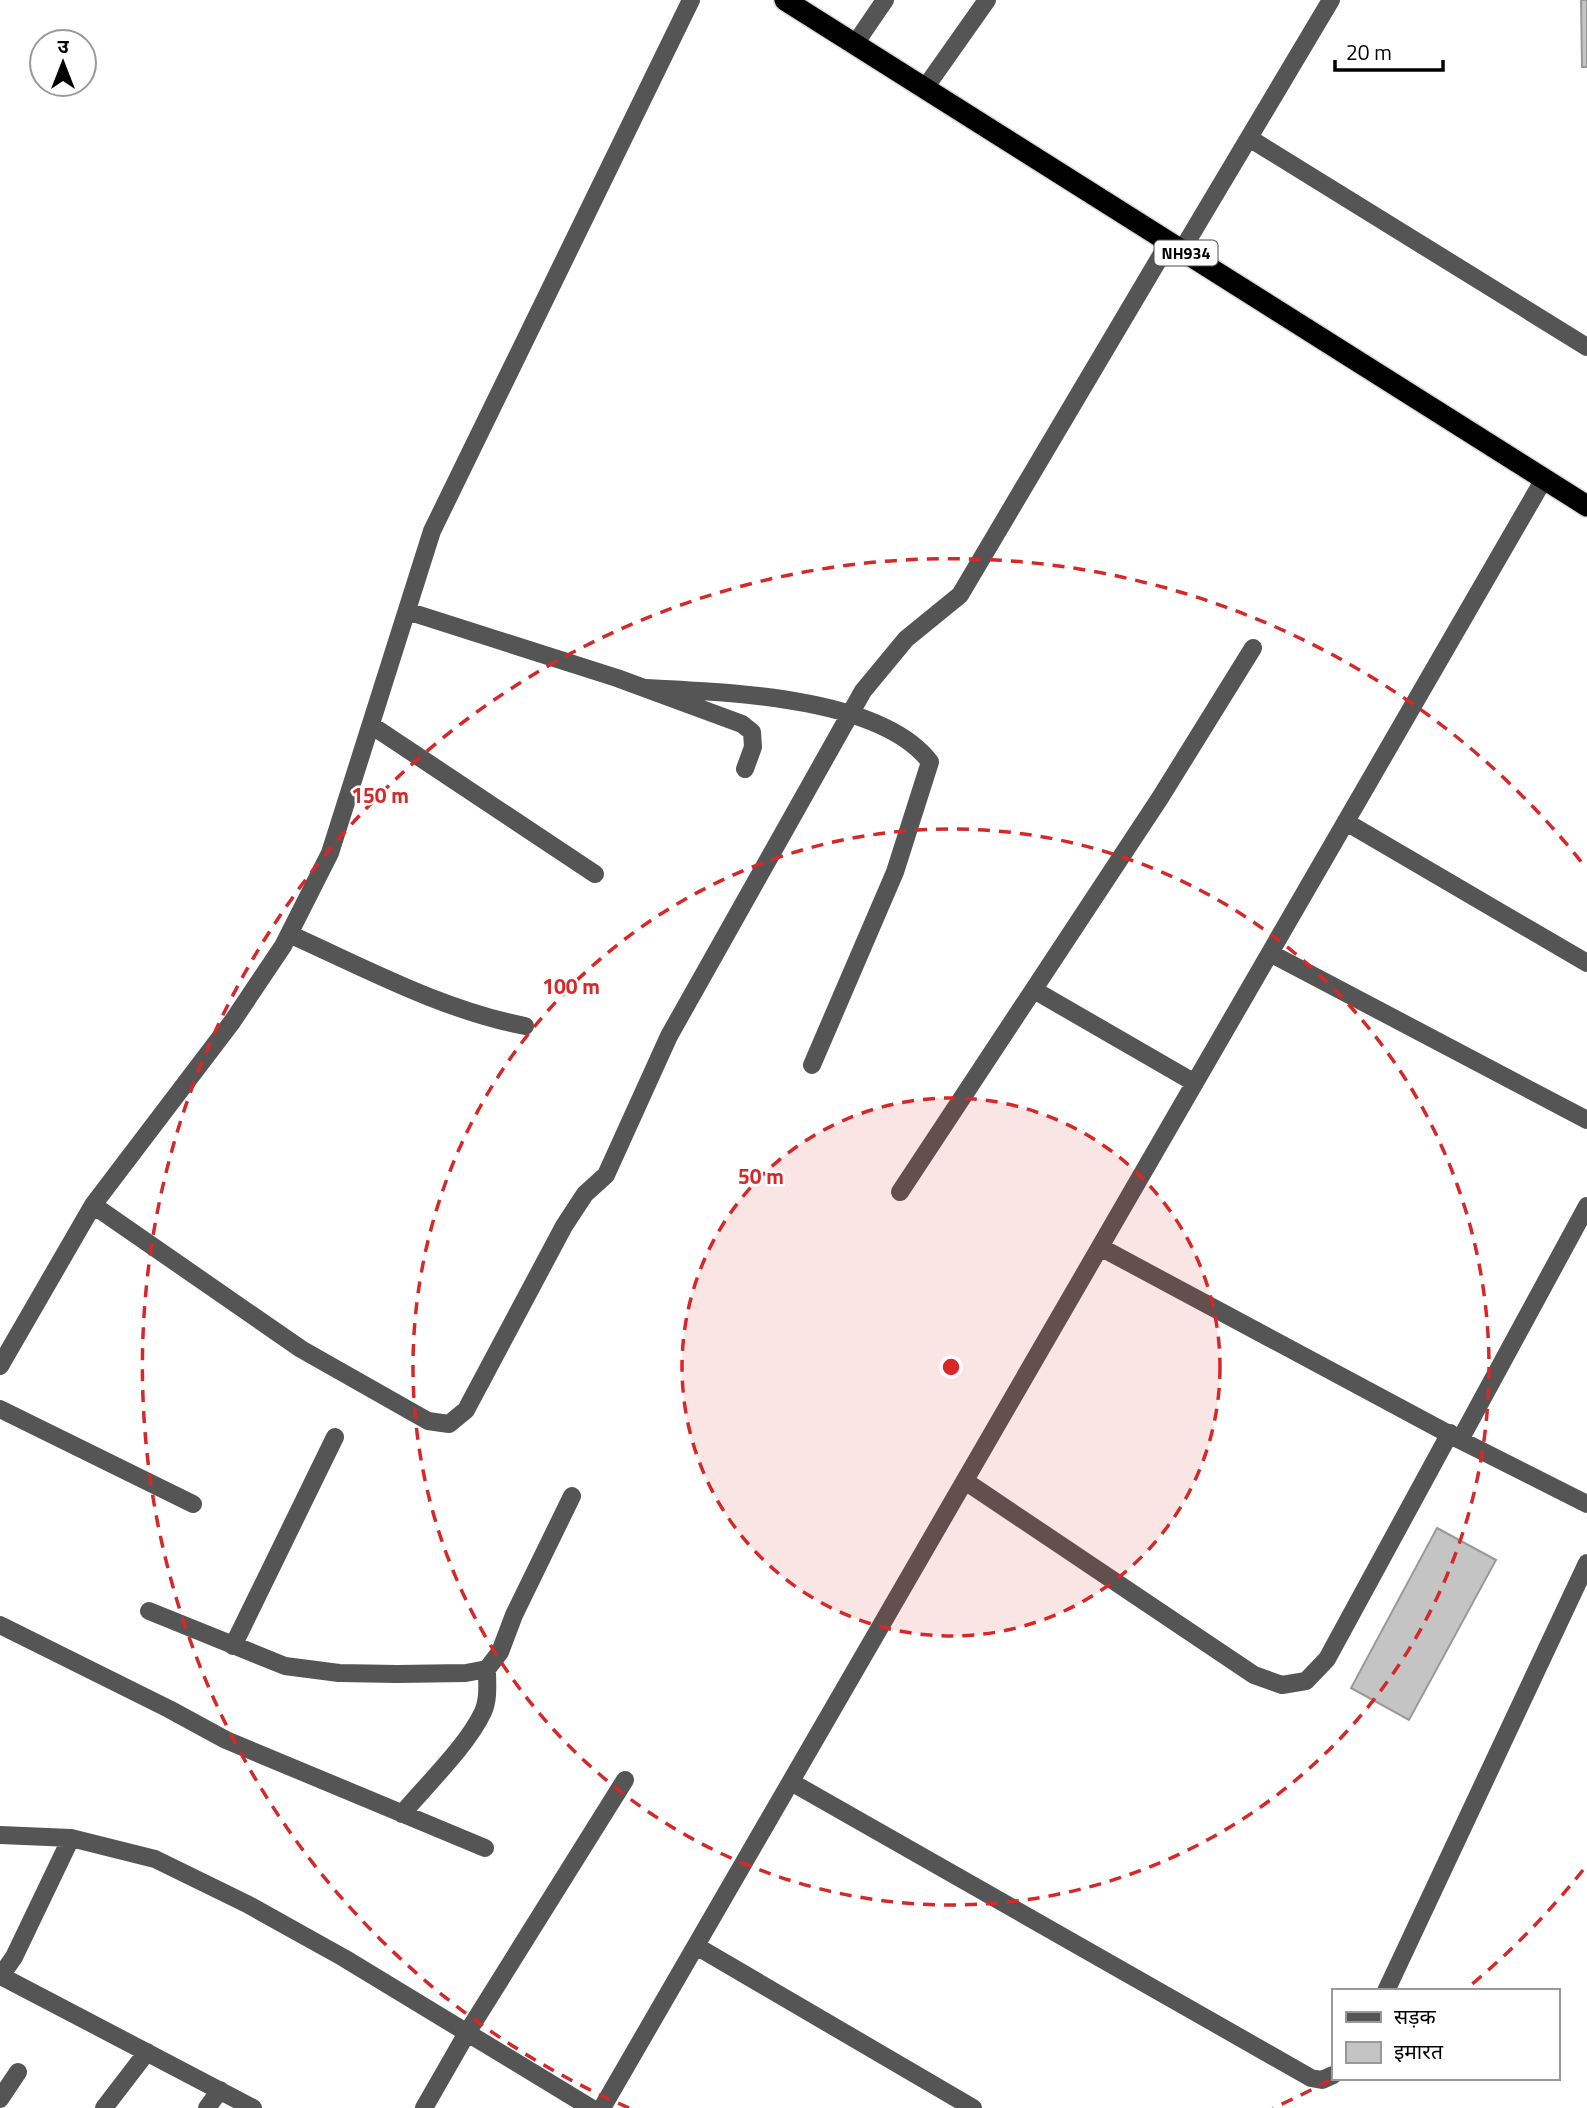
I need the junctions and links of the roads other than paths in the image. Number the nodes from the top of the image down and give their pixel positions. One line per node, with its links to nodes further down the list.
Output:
1 (691, 0): 13 (street)
2 (785, 0): 6 (highway, NH934)
3 (885, 0): 6 (street)
4 (987, 0): 7 (street)
5 (1331, 0): 8 (street)
6 (855, 44): 7 (highway, NH934)
7 (925, 88): 9 (highway, NH934)
8 (1249, 138): 9 (street); 10 (street)
9 (1175, 246): 11 (highway, NH934); 16 (street)
10 (1587, 347)
11 (1544, 479): 12 (highway, NH934); 19 (street)
12 (1587, 506)
13 (407, 611): 15 (street); 17 (street)
14 (1253, 648): 24 (street)
15 (646, 688): 16 (street); 18 (street)
16 (852, 714): 26 (street); 30 (street)
17 (371, 725): 20 (street); 21 (street)
18 (745, 769)
19 (1346, 822): 22 (street); 23 (street)
20 (595, 874)
21 (289, 934): 25 (street); 30 (street)
22 (1270, 953): 27 (street); 28 (street)
23 (1587, 962)
24 (1034, 990): 27 (street); 29 (street)
25 (525, 1026)
26 (811, 1065)
27 (1195, 1083): 32 (street)
28 (1587, 1120)
29 (900, 1192)
30 (93, 1205): 33 (street)
31 (1587, 1206): 36 (street)
32 (1100, 1247): 36 (street); 37 (street)
33 (0, 1366)
34 (0, 1409): 39 (street)
35 (335, 1437): 44 (street)
36 (1455, 1437): 37 (street); 40 (street)
37 (965, 1481): 47 (street)
38 (572, 1496): 45 (street)
39 (193, 1504)
40 (1587, 1504)
41 (1587, 1563): 54 (street)
42 (149, 1611): 44 (street)
43 (0, 1626): 48 (street)
44 (233, 1646): 45 (street)
45 (487, 1669): 48 (street)
46 (625, 1780): 55 (street)
47 (791, 1782): 52 (street); 58 (street)
48 (402, 1814): 51 (street)
49 (0, 1835): 50 (street)
50 (71, 1838): 53 (street); 55 (street)
51 (485, 1848)
52 (696, 1946): 66 (street); 67 (street)
53 (0, 1976): 56 (street)
54 (1387, 1989)
55 (467, 2033): 64 (street); 65 (street)
56 (147, 2052): 59 (street); 61 (street)
57 (18, 2072): 60 (street)
58 (1332, 2075)
59 (220, 2090): 62 (street); 63 (street)
60 (0, 2099)
61 (104, 2108)
62 (207, 2108)
63 (253, 2108)
64 (424, 2108)
65 (591, 2108)
66 (602, 2108)
67 (974, 2108)

